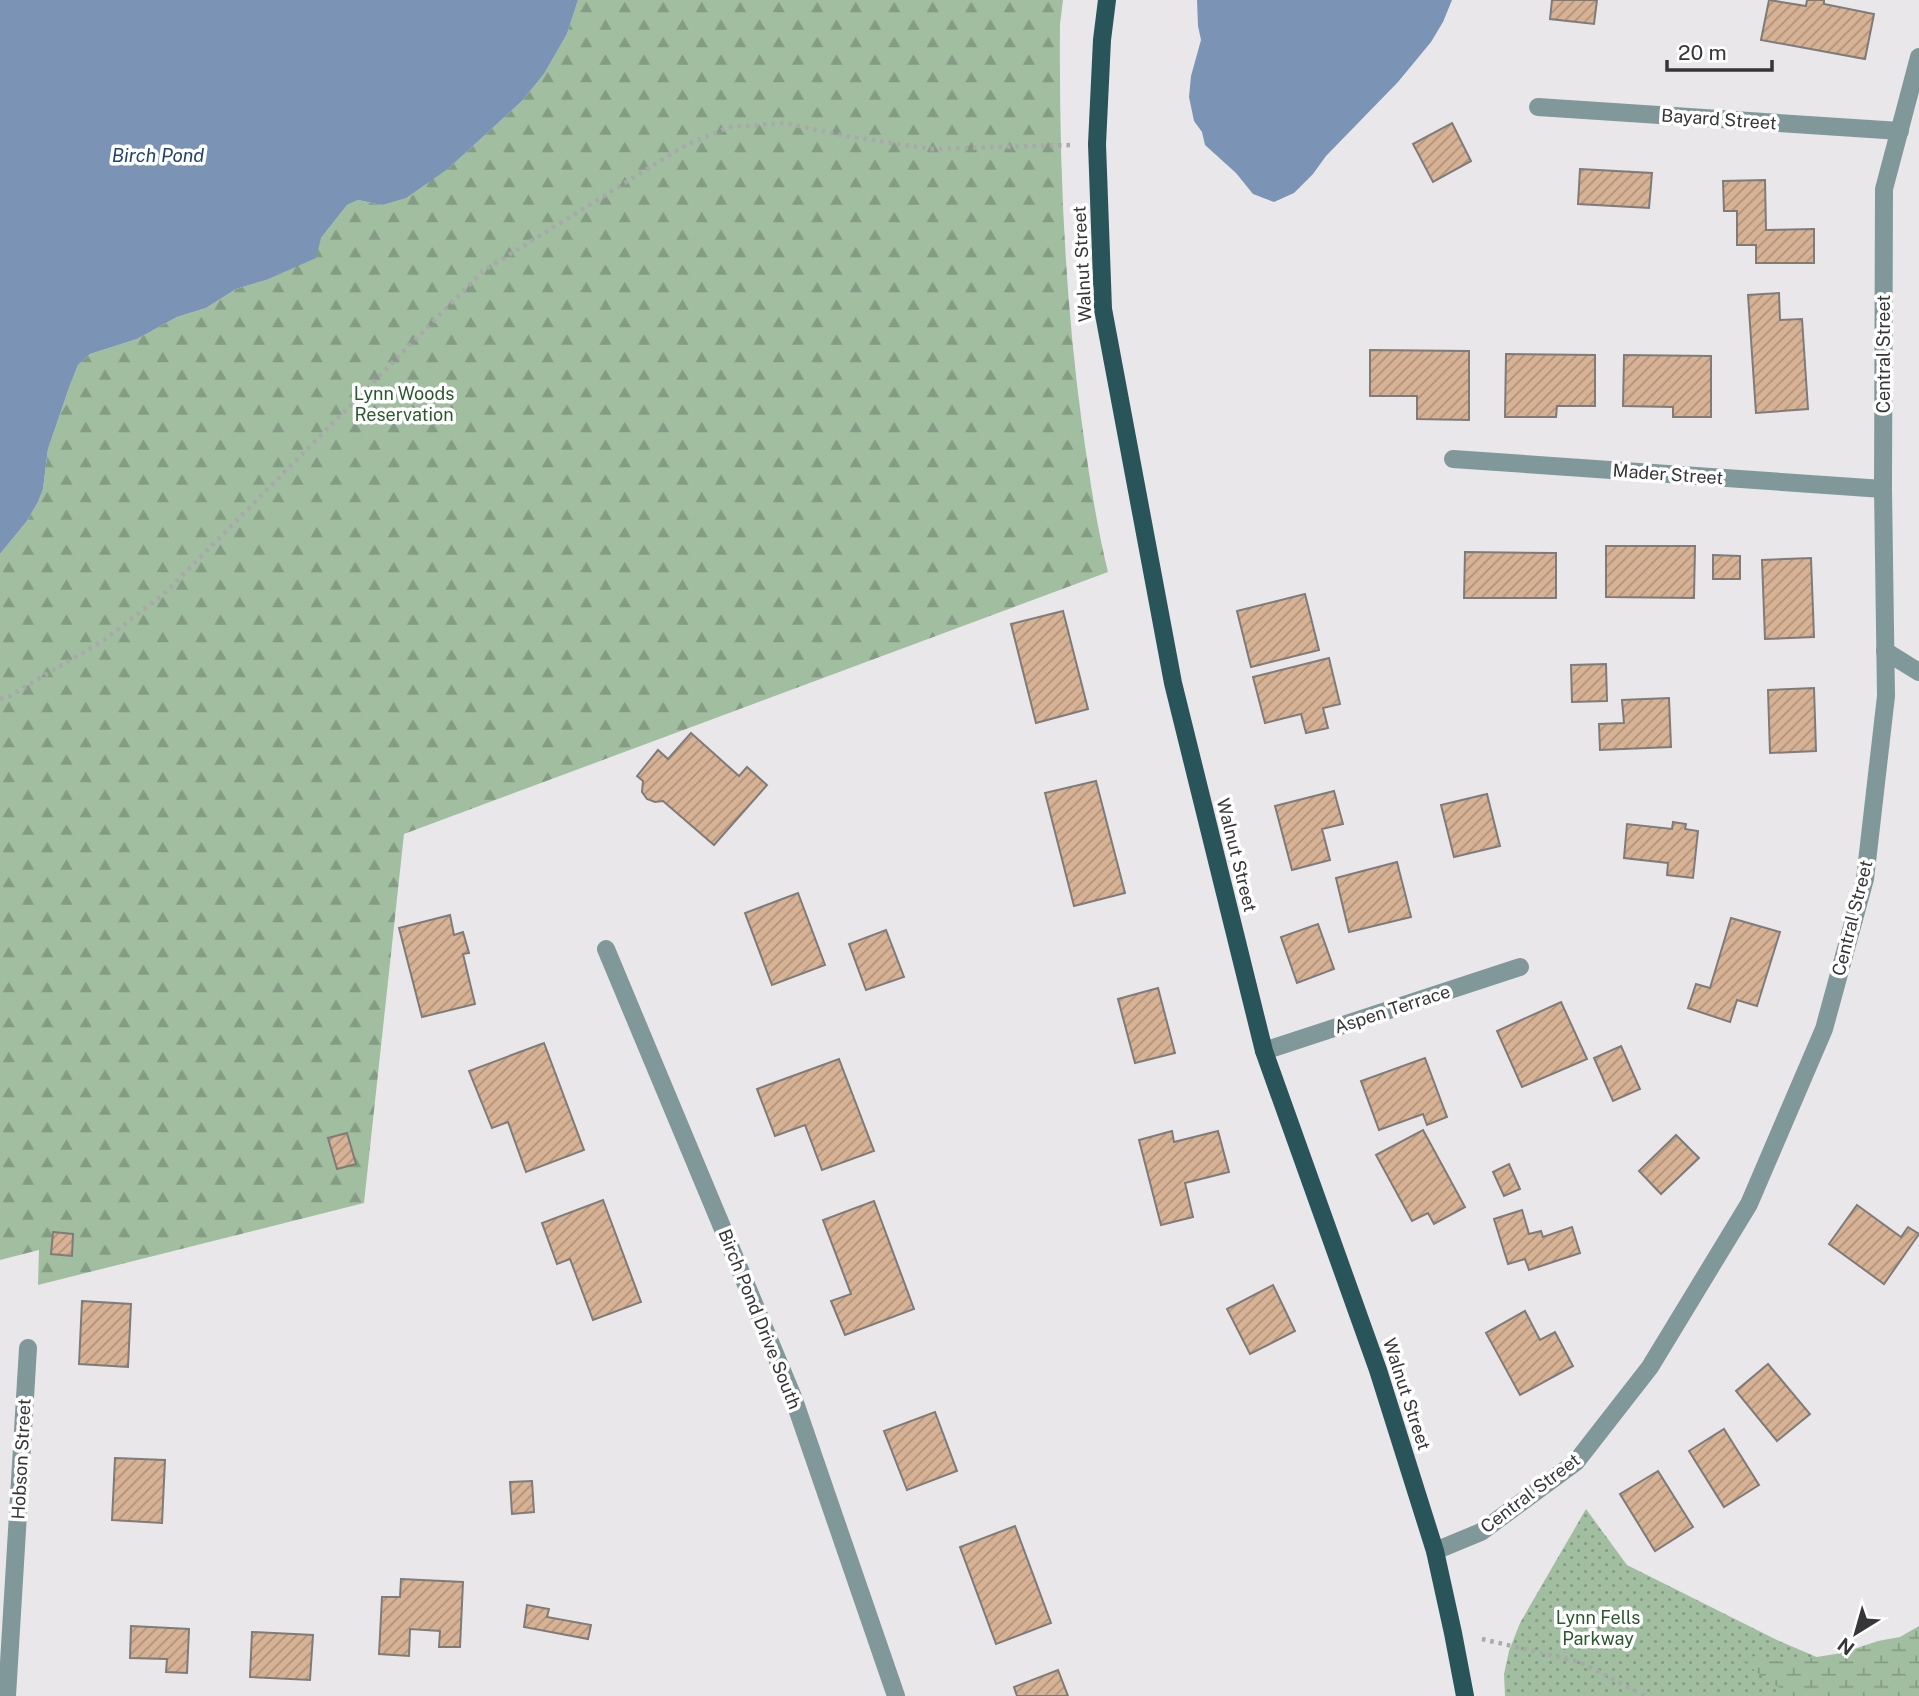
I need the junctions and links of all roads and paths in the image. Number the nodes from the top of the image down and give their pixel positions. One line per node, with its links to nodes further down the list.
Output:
1 (1107, 0): 5 (main road, Walnut Street)
2 (1919, 57): 4 (street, Central Street)
3 (1538, 107): 4 (street, Bayard Street)
4 (1900, 131): 7 (street, Central Street)
5 (1097, 145): 10 (path); 13 (main road, Walnut Street)
6 (1453, 459): 7 (street, Mader Street)
7 (1883, 489): 8 (street, Central Street)
8 (1885, 651): 9 (street); 15 (street, Central Street)
9 (1919, 672)
10 (0, 699)
11 (606, 949): 18 (street, Birch Pond Drive South)
12 (1520, 967): 13 (street, Aspen Terrace)
13 (1264, 1051): 15 (main road, Walnut Street)
14 (28, 1348): 17 (street, Hobson Street)
15 (1435, 1551): 16 (main road, Walnut Street)
16 (1454, 1633): 19 (main road, Walnut Street); 20 (path)
17 (7, 1696)
18 (896, 1696)
19 (1465, 1696)
20 (1645, 1696)

